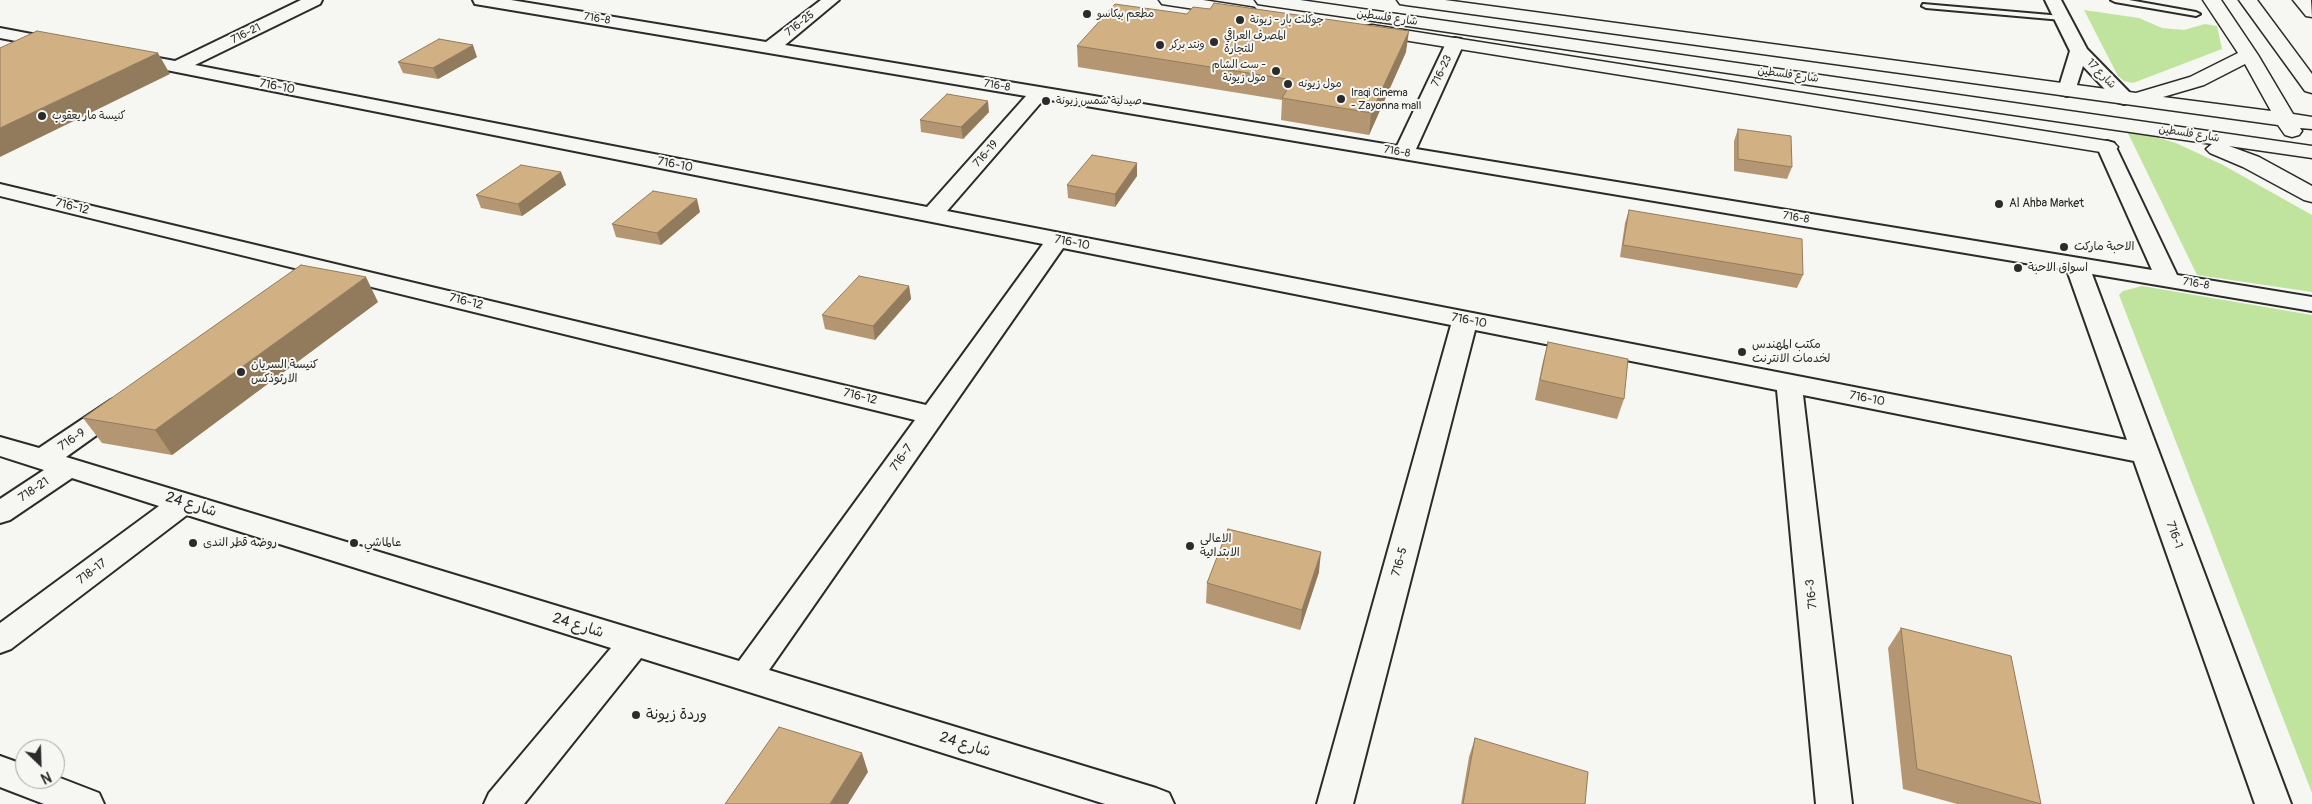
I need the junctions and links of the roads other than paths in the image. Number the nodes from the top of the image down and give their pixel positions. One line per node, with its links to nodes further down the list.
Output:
1 (314, 0): 26 (street, 716-21)
2 (831, 0): 20 (street, 716-25)
3 (1168, 0): 18 (main road)
4 (1264, 0): 27 (main road, شارع فلسطين)
5 (1406, 0): 29 (main road, شارع فلسطين)
6 (2053, 0): 15 (street, شارع 17)
7 (2115, 0): 14 (lane)
8 (2212, 0): 24 (main road)
9 (2248, 0): 28 (main road)
10 (2302, 0): 13 (main road)
11 (493, 1): 20 (street, 716-8)
12 (1926, 6): 15 (lane)
13 (2312, 12)
14 (2196, 14)
15 (2062, 18): 21 (street, شارع 17)
16 (0, 32): 17 (street)
17 (49, 42): 19 (street); 22 (street)
18 (1455, 43): 25 (main road); 36 (street, 716-23)
19 (76, 48)
20 (770, 48): 30 (street, 716-8)
21 (2079, 51): 29 (street, شارع 17); 31 (street, شارع 17)
22 (24, 53)
23 (113, 55): 26 (street, 716-10)
24 (2249, 56): 31 (main road); 32 (main road)
25 (1587, 63): 27 (main road); 35 (main road)
26 (177, 67): 40 (street, 716-10)
27 (1767, 72): 34 (main road, شارع فلسطين)
28 (2312, 87)
29 (2067, 90): 31 (main road, شارع فلسطين)
30 (1039, 93): 36 (street, 716-8); 40 (street, 716-19)
31 (2127, 99): 32 (main road, شارع فلسطين)
32 (2285, 120): 33 (main road, شارع فلسطين); 37 (main road)
33 (2312, 123)
34 (2169, 130): 37 (main road, شارع فلسطين); 39 (main road)
35 (2107, 146): 44 (street)
36 (1404, 153): 42 (street, 716-8)
37 (2310, 154)
38 (0, 190): 43 (street, 716-12)
39 (2312, 195)
40 (932, 215): 41 (street, 716-10)
41 (1057, 240): 47 (street, 716-10); 50 (street, 716-7)
42 (2077, 265): 44 (street, 716-8); 52 (street, 716-1)
43 (323, 268): 45 (street); 50 (street, 716-12)
44 (2168, 280): 46 (street, 716-8)
45 (298, 285)
46 (2312, 304)
47 (1465, 320): 48 (street, 716-10); 63 (street, 716-5)
48 (1789, 384): 52 (street, 716-10); 64 (street, 716-3)
49 (142, 392): 53 (street, 716-9)
50 (932, 415): 58 (street, 716-7)
51 (0, 446): 53 (street, شارع 24)
52 (2144, 453): 65 (street, 716-1)
53 (56, 463): 54 (street, شارع 24); 55 (street, 718-21)
54 (183, 503): 56 (street, 718-17); 57 (street, شارع 24)
55 (0, 513)
56 (0, 640)
57 (633, 644): 58 (street, شارع 24); 61 (street)
58 (746, 677): 62 (street, شارع 24)
59 (0, 771): 60 (street)
60 (86, 804)
61 (502, 804)
62 (1156, 804)
63 (1335, 804)
64 (1834, 804)
65 (2273, 804)

